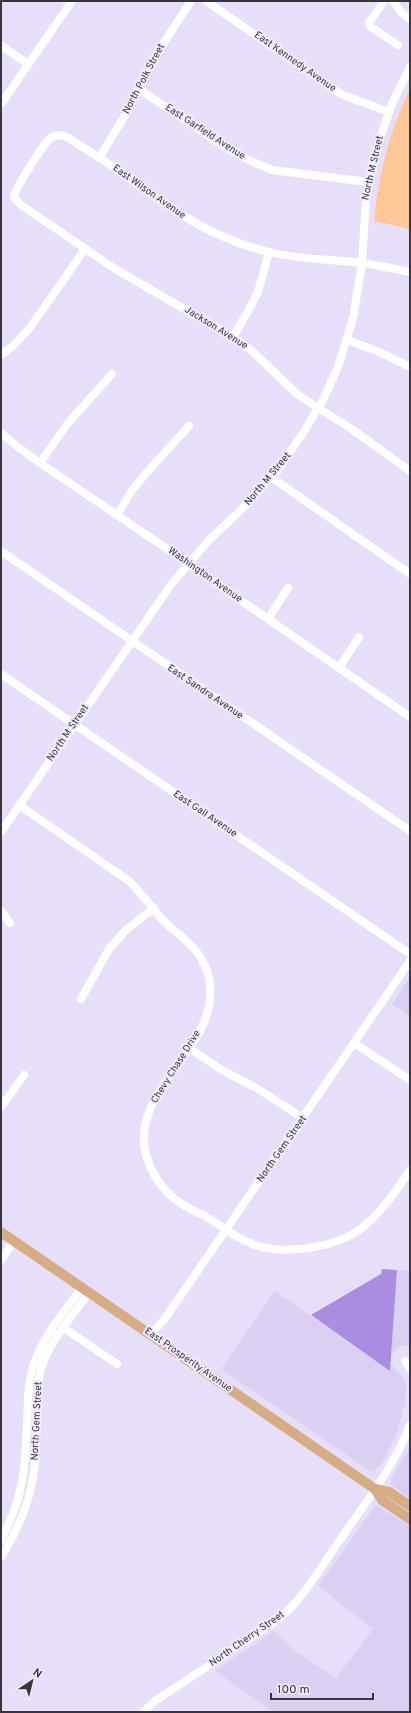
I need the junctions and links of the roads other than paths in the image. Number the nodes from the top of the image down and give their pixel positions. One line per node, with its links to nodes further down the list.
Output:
1 (72, 1): 9 (street)
2 (191, 1): 11 (street, North Polk Street)
3 (206, 1): 13 (street, East Kennedy Avenue)
4 (384, 1): 8 (street)
5 (394, 1): 6 (street)
6 (410, 19)
7 (1, 45): 9 (street)
8 (398, 45)
9 (28, 64): 12 (street)
10 (410, 67): 13 (street, North M Street)
11 (139, 89): 14 (street, North Polk Street); 15 (street, East Garfield Avenue)
12 (1, 104)
13 (389, 112): 15 (street, North M Street)
14 (99, 158): 16 (street, East Wilson Avenue); 18 (street, East Wilson Avenue)
15 (368, 182): 19 (street, North M Street)
16 (14, 197): 17 (street, Jackson Avenue)
17 (85, 249): 21 (street, Jackson Avenue); 23 (street)
18 (269, 252): 19 (street, East Wilson Avenue); 21 (street)
19 (362, 263): 20 (street, East Wilson Avenue); 22 (street, North M Street)
20 (410, 272)
21 (233, 336): 26 (street, Jackson Avenue)
22 (347, 340): 24 (street); 26 (street, North M Street)
23 (1, 355)
24 (410, 367)
25 (112, 374): 29 (street)
26 (318, 409): 30 (street, Jackson Avenue); 31 (street, North M Street)
27 (189, 426): 32 (street)
28 (1, 433): 29 (street, Washington Avenue)
29 (40, 463): 32 (street, Washington Avenue)
30 (410, 471)
31 (271, 477): 34 (street, North M Street); 35 (street)
32 (117, 515): 34 (street, Washington Avenue)
33 (1, 551): 39 (street, East Sandra Avenue)
34 (188, 563): 37 (street, Washington Avenue); 39 (street, North M Street)
35 (410, 574)
36 (288, 588): 37 (street)
37 (268, 619): 40 (street, Washington Avenue)
38 (359, 637): 40 (street)
39 (131, 642): 43 (street, North M Street); 45 (street, East Sandra Avenue)
40 (339, 668): 42 (street, Washington Avenue)
41 (1, 674): 43 (street, East Gail Avenue)
42 (409, 714)
43 (74, 724): 44 (street, North M Street); 50 (street, East Gail Avenue)
44 (19, 805): 46 (street, North M Street); 47 (street, Chevy Chase Drive)
45 (410, 831)
46 (1, 832)
47 (154, 908): 52 (street); 54 (street, Chevy Chase Drive)
48 (1, 911): 49 (street)
49 (10, 923)
50 (410, 954)
51 (410, 961): 53 (street, North Gem Street)
52 (81, 999)
53 (354, 1043): 56 (street); 58 (street, North Gem Street)
54 (189, 1048): 58 (street); 60 (street, Chevy Chase Drive)
55 (24, 1075): 57 (street)
56 (410, 1080)
57 (1, 1107)
58 (303, 1118): 60 (street, North Gem Street)
59 (409, 1174): 60 (street, Chevy Chase Drive)
60 (226, 1230): 66 (street, North Gem Street)
61 (1, 1232): 62 (main road, East Prosperity Avenue)
62 (14, 1241): 63 (street); 64 (main road, East Prosperity Avenue)
63 (1, 1260)
64 (85, 1289): 65 (street, North Gem Street); 66 (main road, East Prosperity Avenue); 74 (street, North Gem Street)
65 (64, 1328): 68 (street); 75 (street, North Gem Street)
66 (150, 1334): 71 (main road, East Prosperity Avenue)
67 (405, 1361): 69 (street)
68 (117, 1364)
69 (410, 1369)
70 (410, 1425): 71 (street, North Cherry Street)
71 (375, 1489): 72 (main road, East Prosperity Avenue); 73 (main road, East Prosperity Avenue); 76 (street, North Cherry Street)
72 (410, 1506)
73 (410, 1519)
74 (1, 1540)
75 (1, 1557)
76 (143, 1712)

